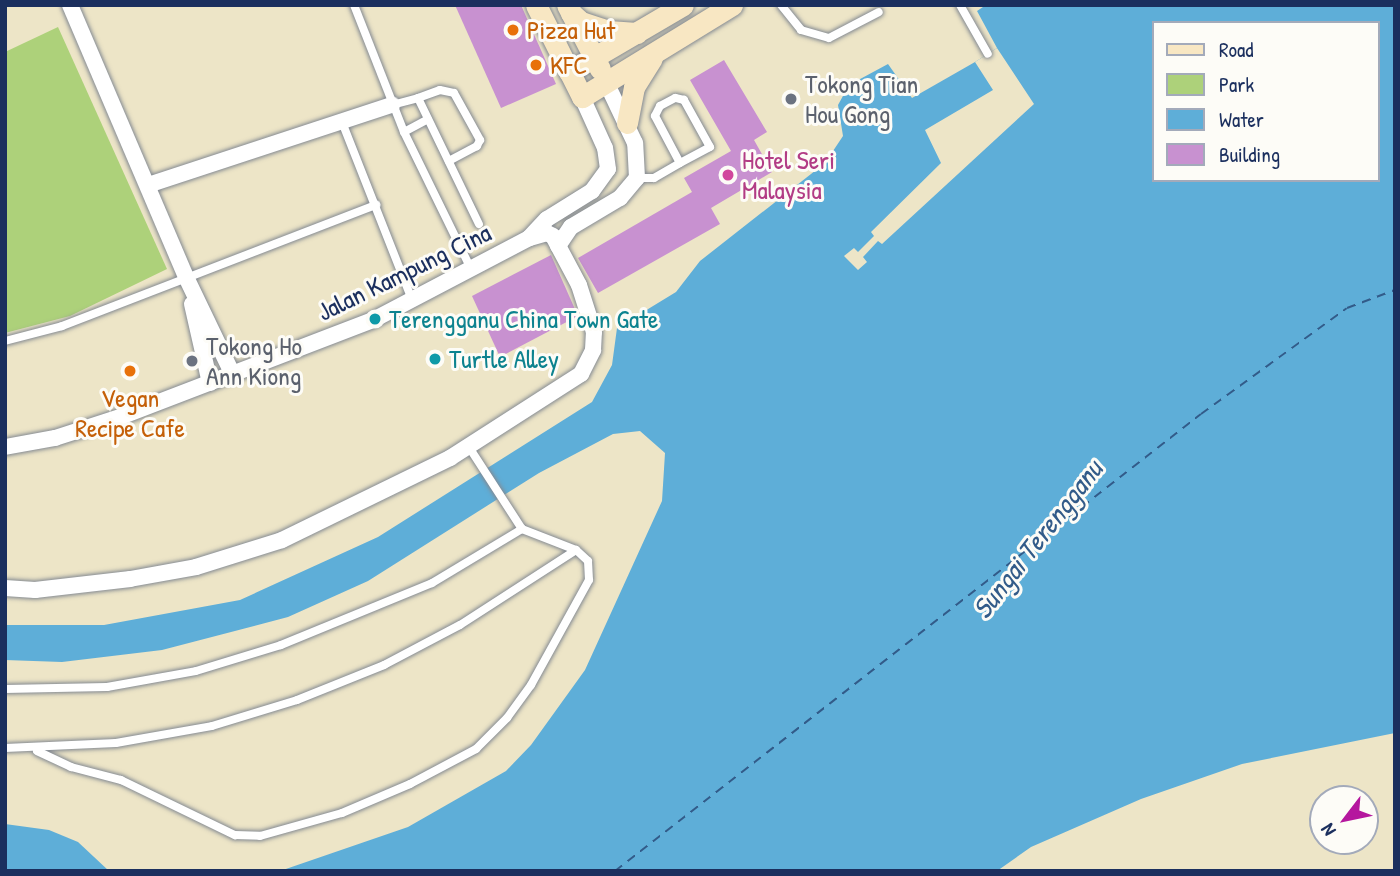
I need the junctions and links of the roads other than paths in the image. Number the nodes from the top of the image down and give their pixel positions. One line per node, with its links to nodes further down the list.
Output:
1 (70, 5): 26 (street)
2 (354, 5): 18 (lane)
3 (536, 5): 14 (main road)
4 (683, 5): 10 (main road)
5 (732, 5): 11 (main road)
6 (781, 5): 9 (lane)
7 (960, 5): 12 (lane)
8 (569, 9): 10 (main road); 13 (main road)
9 (879, 12)
10 (637, 33): 13 (main road)
11 (658, 51): 15 (main road); 21 (main road)
12 (988, 54)
13 (594, 58): 14 (main road); 15 (main road)
14 (569, 72): 16 (main road)
15 (607, 82): 16 (main road); 21 (street)
16 (582, 97): 29 (street, Jalan Kampung Cina)
17 (418, 98): 18 (lane); 19 (lane); 23 (lane)
18 (392, 105): 20 (street); 22 (lane)
19 (428, 119): 22 (lane); 23 (lane)
20 (342, 122): 26 (street); 27 (lane)
21 (627, 123): 25 (street)
22 (404, 132): 31 (lane)
23 (449, 161): 28 (lane)
24 (680, 163): 24 (lane); 25 (lane)
25 (637, 178): 30 (street)
26 (148, 185): 32 (street)
27 (376, 205): 32 (lane); 33 (lane)
28 (479, 224)
29 (529, 238): 30 (street); 31 (street, Jalan Kampung Cina)
30 (558, 246): 38 (street)
31 (471, 268): 33 (street, Jalan Kampung Cina)
32 (186, 277): 34 (lane); 35 (street); 36 (street)
33 (412, 300): 35 (street, Jalan Kampung Cina)
34 (5, 341)
35 (233, 375): 36 (street, Jalan Kampung Cina)
36 (210, 383): 37 (street, Jalan Kampung Cina)
37 (5, 447)
38 (469, 447): 39 (lane); 41 (street)
39 (522, 529): 40 (lane); 42 (lane)
40 (576, 550): 44 (lane); 44 (lane)
41 (5, 588)
42 (5, 689)
43 (5, 748): 44 (lane)
44 (34, 750)

